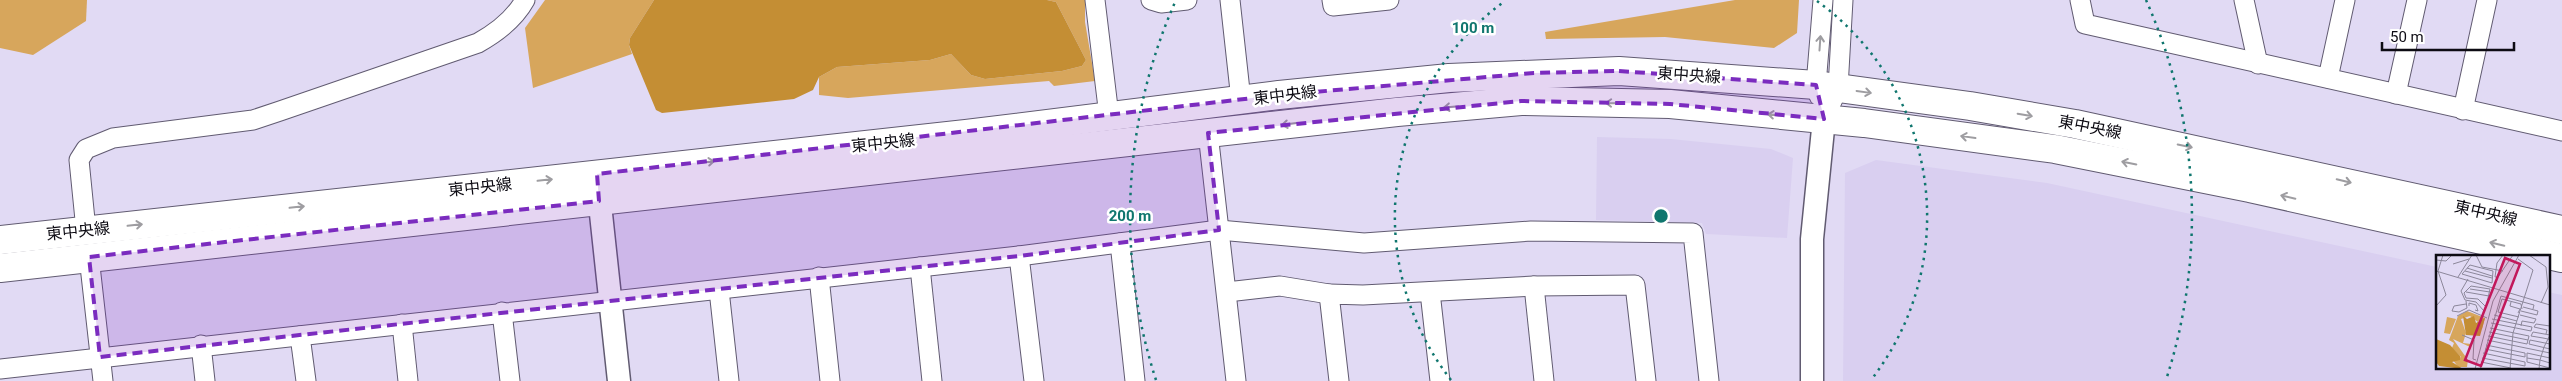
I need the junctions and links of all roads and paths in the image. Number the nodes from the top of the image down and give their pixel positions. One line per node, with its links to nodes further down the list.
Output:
1 (525, 0): 27 (street)
2 (1095, 0): 21 (street)
3 (1151, 0): 4 (street)
4 (1187, 0)
5 (1230, 0): 19 (street)
6 (1332, 0): 7 (street)
7 (1389, 0)
8 (1823, 0): 17 (street, one-way to 8)
9 (1844, 0): 17 (street)
10 (2080, 0): 15 (street)
11 (2244, 0): 15 (street)
12 (2345, 0): 16 (street)
13 (2416, 0): 18 (street)
14 (2487, 0): 20 (street)
15 (2258, 64): 16 (street)
16 (2328, 78): 18 (street)
17 (1827, 87): 19 (highway, 東中央線); 22 (street); 29 (highway, 東中央線, one-way to 29)
18 (2396, 94): 20 (street)
19 (1242, 100): 21 (highway, 東中央線)
20 (2463, 110): 23 (street)
21 (1109, 116): 25 (highway, 東中央線, one-way to 21)
22 (1824, 119): 24 (highway, 東中央線, one-way to 24); 32 (highway, 東中央線, one-way to 22); 67 (street)
23 (2562, 131)
24 (1208, 133): 26 (highway, 東中央線); 28 (street)
25 (597, 174): 26 (street); 27 (highway, 東中央線, one-way to 25)
26 (599, 201): 34 (highway, 東中央線); 43 (street)
27 (86, 230): 30 (highway, 東中央線)
28 (1219, 230): 31 (street); 40 (street); 66 (street)
29 (2562, 230)
30 (0, 240)
31 (1120, 243): 33 (street); 60 (street)
32 (2549, 255)
33 (1019, 256): 35 (street); 59 (street)
34 (89, 257): 36 (highway, 東中央線); 48 (street)
35 (920, 267): 37 (street); 58 (street)
36 (0, 268)
37 (820, 277): 39 (street); 57 (street)
38 (1534, 286): 41 (street); 64 (street); 65 (street)
39 (719, 290): 43 (street); 56 (street)
40 (1227, 292): 42 (street); 61 (street)
41 (1430, 292): 42 (street); 63 (street)
42 (1329, 294): 62 (street)
43 (610, 300): 44 (street); 55 (street)
44 (502, 312): 45 (street); 54 (street)
45 (402, 324): 46 (street); 53 (street)
46 (300, 336): 47 (street); 52 (street)
47 (201, 345): 48 (street); 51 (street)
48 (100, 357): 49 (street); 50 (street)
49 (0, 369)
50 (103, 381)
51 (205, 381)
52 (306, 381)
53 (408, 381)
54 (510, 381)
55 (619, 381)
56 (729, 381)
57 (830, 381)
58 (932, 381)
59 (1034, 381)
60 (1135, 381)
61 (1236, 381)
62 (1339, 381)
63 (1440, 381)
64 (1544, 381)
65 (1646, 381)
66 (1709, 381)
67 (1812, 381)

